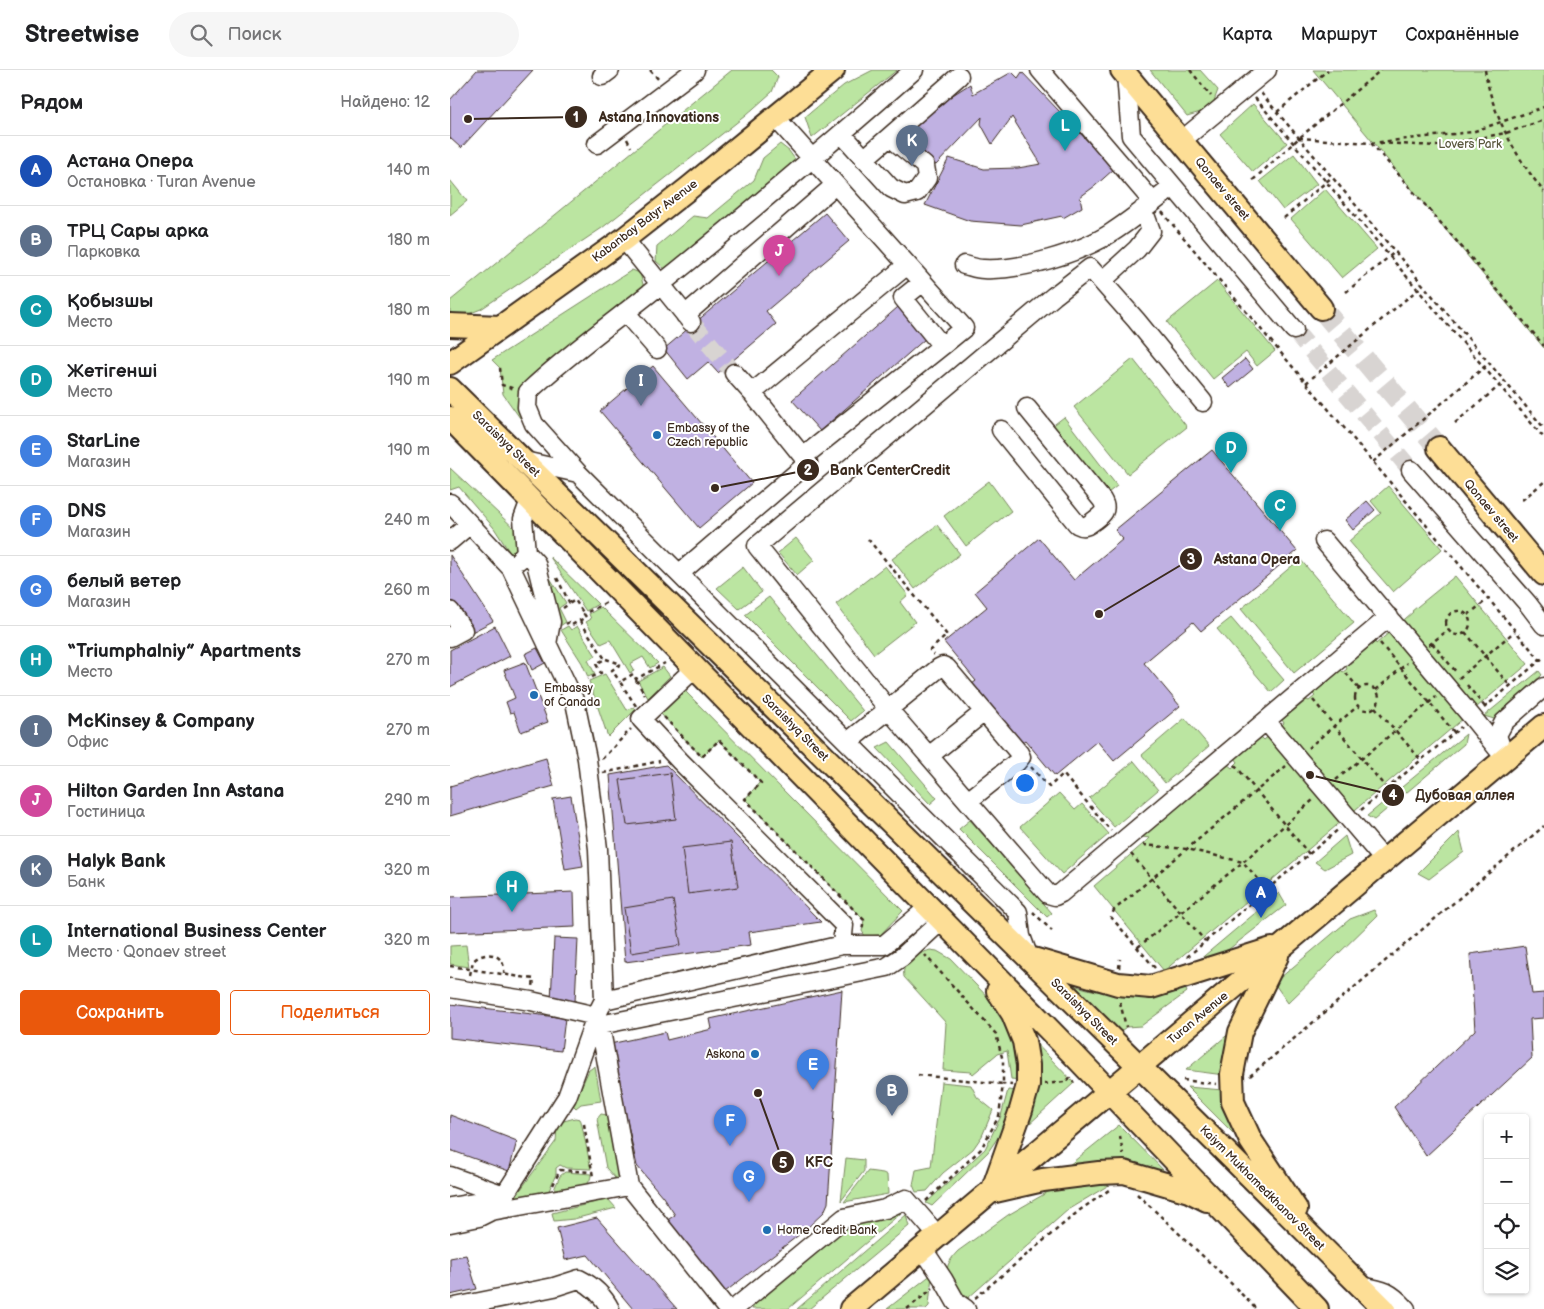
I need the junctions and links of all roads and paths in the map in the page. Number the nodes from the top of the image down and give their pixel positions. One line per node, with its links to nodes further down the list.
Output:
1 (695, 70): 26 (street)
2 (914, 70): 20 (street)
3 (1040, 70): 35 (street)
4 (1190, 70): 13 (path)
5 (1267, 70): 12 (street)
6 (1328, 70): 15 (path)
7 (1381, 70): 22 (path)
8 (1485, 70): 18 (path)
9 (833, 71): 16 (main road, Kabanbay Batyr Avenue)
10 (1122, 71): 23 (main road, Qonaev street); 33 (street)
11 (958, 76): 21 (street)
12 (1252, 88): 13 (street); 15 (path); 25 (path)
13 (1220, 107): 23 (street)
14 (1544, 107): 18 (path)
15 (1277, 112): 22 (path)
16 (775, 117): 28 (street); 37 (main road, Kabanbay Batyr Avenue)
17 (1544, 120): 19 (path)
18 (1501, 123): 19 (path); 24 (path)
19 (1506, 133): 24 (path); 34 (path)
20 (842, 134): 27 (street); 28 (street)
21 (890, 137): 27 (street); 27 (street)
22 (1299, 138): 24 (path); 25 (path); 29 (path)
23 (1181, 141): 48 (main road, Qonaev street)
24 (1371, 142): 54 (path)
25 (1293, 143): 30 (path); 31 (path)
26 (597, 144)
27 (864, 159)
28 (813, 160): 32 (street); 44 (street)
29 (1332, 177): 31 (path); 38 (path)
30 (1253, 180)
31 (1326, 182): 36 (path); 39 (path)
32 (835, 185): 41 (street); 44 (street)
33 (1173, 187): 35 (street); 52 (street)
34 (1544, 192)
35 (1148, 206): 40 (street); 43 (street); 62 (path)
36 (1284, 218)
37 (624, 239): 44 (street); 51 (main road, Kabanbay Batyr Avenue)
38 (1395, 252): 39 (path); 45 (path)
39 (1391, 256): 46 (path); 47 (path)
40 (964, 265)
41 (906, 266): 42 (street); 66 (street)
42 (923, 282): 53 (street); 53 (street)
43 (1102, 282): 67 (street); 129 (street)
44 (660, 285): 49 (street)
45 (1423, 285): 46 (path); 56 (path)
46 (1418, 289): 58 (path); 62 (path)
47 (1346, 292)
48 (1321, 308)
49 (625, 312): 55 (street); 65 (street)
50 (450, 325): 51 (main road)
51 (501, 327): 57 (main road, Kabanbay Batyr Avenue)
52 (1294, 330)
53 (942, 346): 75 (street)
54 (1544, 346)
55 (657, 349)
56 (1488, 362): 58 (path); 61 (path)
57 (450, 363)
58 (1484, 366): 63 (path); 77 (path)
59 (500, 368): 65 (path)
60 (734, 373): 66 (street)
61 (1505, 382): 63 (path); 71 (path)
62 (1306, 383): 77 (path)
63 (1500, 386): 70 (path); 73 (path)
64 (450, 388): 76 (main road, Saraishyq Street)
65 (528, 392): 79 (street)
66 (752, 393): 75 (street)
67 (1203, 402)
68 (1027, 408): 72 (street)
69 (450, 418): 81 (main road, Saraishyq Street)
70 (1456, 423)
71 (1544, 428)
72 (1001, 430)
73 (1544, 438)
74 (1438, 448): 86 (main road, Qonaev street)
75 (803, 457): 92 (street)
76 (524, 460): 79 (street); 165 (main road, Saraishyq Street)
77 (1373, 462): 94 (path)
78 (1411, 470): 103 (street)
79 (578, 473): 92 (street)
80 (1544, 482): 82 (path)
81 (530, 500): 89 (street); 114 (main road, Saraishyq Street)
82 (1522, 500)
83 (450, 503): 84 (street)
84 (470, 524): 87 (street); 91 (street)
85 (868, 539): 113 (path)
86 (1514, 539): 90 (main road); 93 (main road, Qonaev street)
87 (450, 541)
88 (1324, 541): 99 (street)
89 (526, 552): 91 (street); 102 (street)
90 (1544, 558)
91 (511, 568): 108 (street)
92 (680, 573): 137 (street)
93 (1544, 574)
94 (1488, 599): 98 (path); 110 (path)
95 (606, 602): 97 (path)
96 (450, 611): 106 (street)
97 (584, 614): 100 (path); 101 (path)
98 (1468, 616): 105 (path); 105 (path)
99 (1389, 618): 104 (street); 143 (street)
100 (580, 620): 101 (path); 109 (path)
101 (569, 622): 102 (path)
102 (550, 625): 108 (street)
103 (1544, 625)
104 (1371, 632): 111 (street); 136 (path)
105 (1465, 632): 120 (path)
106 (450, 637)
107 (1432, 643): 115 (path)
108 (547, 644): 173 (street)
109 (605, 659): 116 (path); 118 (path)
110 (1540, 660)
111 (1336, 661): 122 (street); 123 (path)
112 (667, 662): 117 (path)
113 (943, 666): 129 (street); 130 (street)
114 (695, 668): 157 (main road, Saraishyq Street); 160 (street)
115 (1460, 677)
116 (588, 679)
117 (636, 680): 118 (path); 124 (path)
118 (620, 682): 128 (path)
119 (1466, 684): 126 (path)
120 (1510, 686)
121 (1544, 687): 143 (street)
122 (1304, 689): 132 (street); 133 (path)
123 (1360, 689): 125 (path); 127 (path)
124 (648, 700)
125 (1358, 706): 127 (path); 133 (path)
126 (1485, 706)
127 (1375, 707): 144 (path)
128 (638, 710)
129 (889, 710): 137 (street); 140 (street)
130 (984, 712): 140 (street); 141 (street)
131 (660, 713): 158 (path)
132 (1266, 721): 138 (street); 142 (street)
133 (1334, 726): 142 (path); 147 (path)
134 (1544, 726): 143 (main road, Turan Avenue)
135 (633, 732): 145 (path)
136 (1454, 732)
137 (849, 741): 165 (street)
138 (1226, 754): 148 (path); 151 (street)
139 (655, 755): 146 (path)
140 (929, 756): 149 (street)
141 (1021, 757): 149 (street); 151 (path)
142 (1297, 757): 148 (path); 154 (street)
143 (1504, 758): 154 (main road, Turan Avenue)
144 (1421, 760)
145 (599, 762)
146 (602, 773)
147 (1387, 789)
148 (1257, 790): 152 (path); 153 (path)
149 (968, 801): 151 (street)
150 (1544, 826): 177 (path)
151 (1121, 843): 152 (path); 155 (path)
152 (1186, 849): 155 (path); 156 (path)
153 (1309, 854)
154 (1384, 860): 161 (main road, Turan Avenue)
155 (1152, 878): 159 (path); 162 (path)
156 (1267, 889)
157 (935, 914): 160 (street); 164 (main road, Saraishyq Street); 191 (street)
158 (865, 936)
159 (1205, 941)
160 (842, 945): 173 (street)
161 (1282, 946): 165 (main road); 175 (main road, Turan Avenue); 201 (main road)
162 (1138, 947)
163 (924, 954): 180 (path)
164 (974, 955): 184 (main road, Saraishyq Street); 195 (main road)
165 (1029, 958): 175 (main road, Saraishyq Street)
166 (450, 966): 167 (path)
167 (471, 969): 168 (path); 168 (path); 169 (path)
168 (504, 974): 172 (path)
169 (470, 979)
170 (450, 988): 172 (street)
171 (1119, 994): 174 (path)
172 (530, 1001): 173 (street)
173 (600, 1008): 197 (street)
174 (1126, 1027)
175 (1140, 1067): 184 (main road, Turan Avenue); 201 (main road, Kaiym Mukhamedkhanov Street)
176 (918, 1075): 180 (path)
177 (1249, 1077)
178 (1183, 1080): 182 (path)
179 (1074, 1083): 181 (path)
180 (1003, 1084): 183 (path); 196 (path)
181 (1043, 1084)
182 (1218, 1084)
183 (1020, 1085)
184 (1110, 1093): 195 (main road, Turan Avenue); 199 (main road)
185 (584, 1124): 188 (path)
186 (1120, 1136): 187 (path)
187 (1124, 1162)
188 (593, 1172): 190 (path); 193 (path)
189 (450, 1176): 197 (street)
190 (592, 1184)
191 (629, 1186): 197 (street); 208 (street)
192 (1116, 1186): 205 (path)
193 (550, 1191)
194 (1133, 1191): 212 (path)
195 (992, 1192): 199 (main road); 202 (main road, Turan Avenue)
196 (926, 1201)
197 (499, 1202): 198 (street); 200 (street)
198 (450, 1207)
199 (1221, 1208): 213 (main road)
200 (450, 1223)
201 (1317, 1242): 204 (main road, Kaiym Mukhamedkhanov Street)
202 (931, 1243): 203 (street); 209 (street); 210 (main road, Turan Avenue)
203 (944, 1279): 205 (street); 211 (path)
204 (1360, 1286): 214 (main road, Kaiym Mukhamedkhanov Street); 215 (street)
205 (958, 1307)
206 (450, 1308): 207 (street)
207 (610, 1309)
208 (727, 1309)
209 (734, 1309)
210 (851, 1309)
211 (907, 1309)
212 (1256, 1309)
213 (1317, 1309)
214 (1384, 1309)
215 (1406, 1309)

